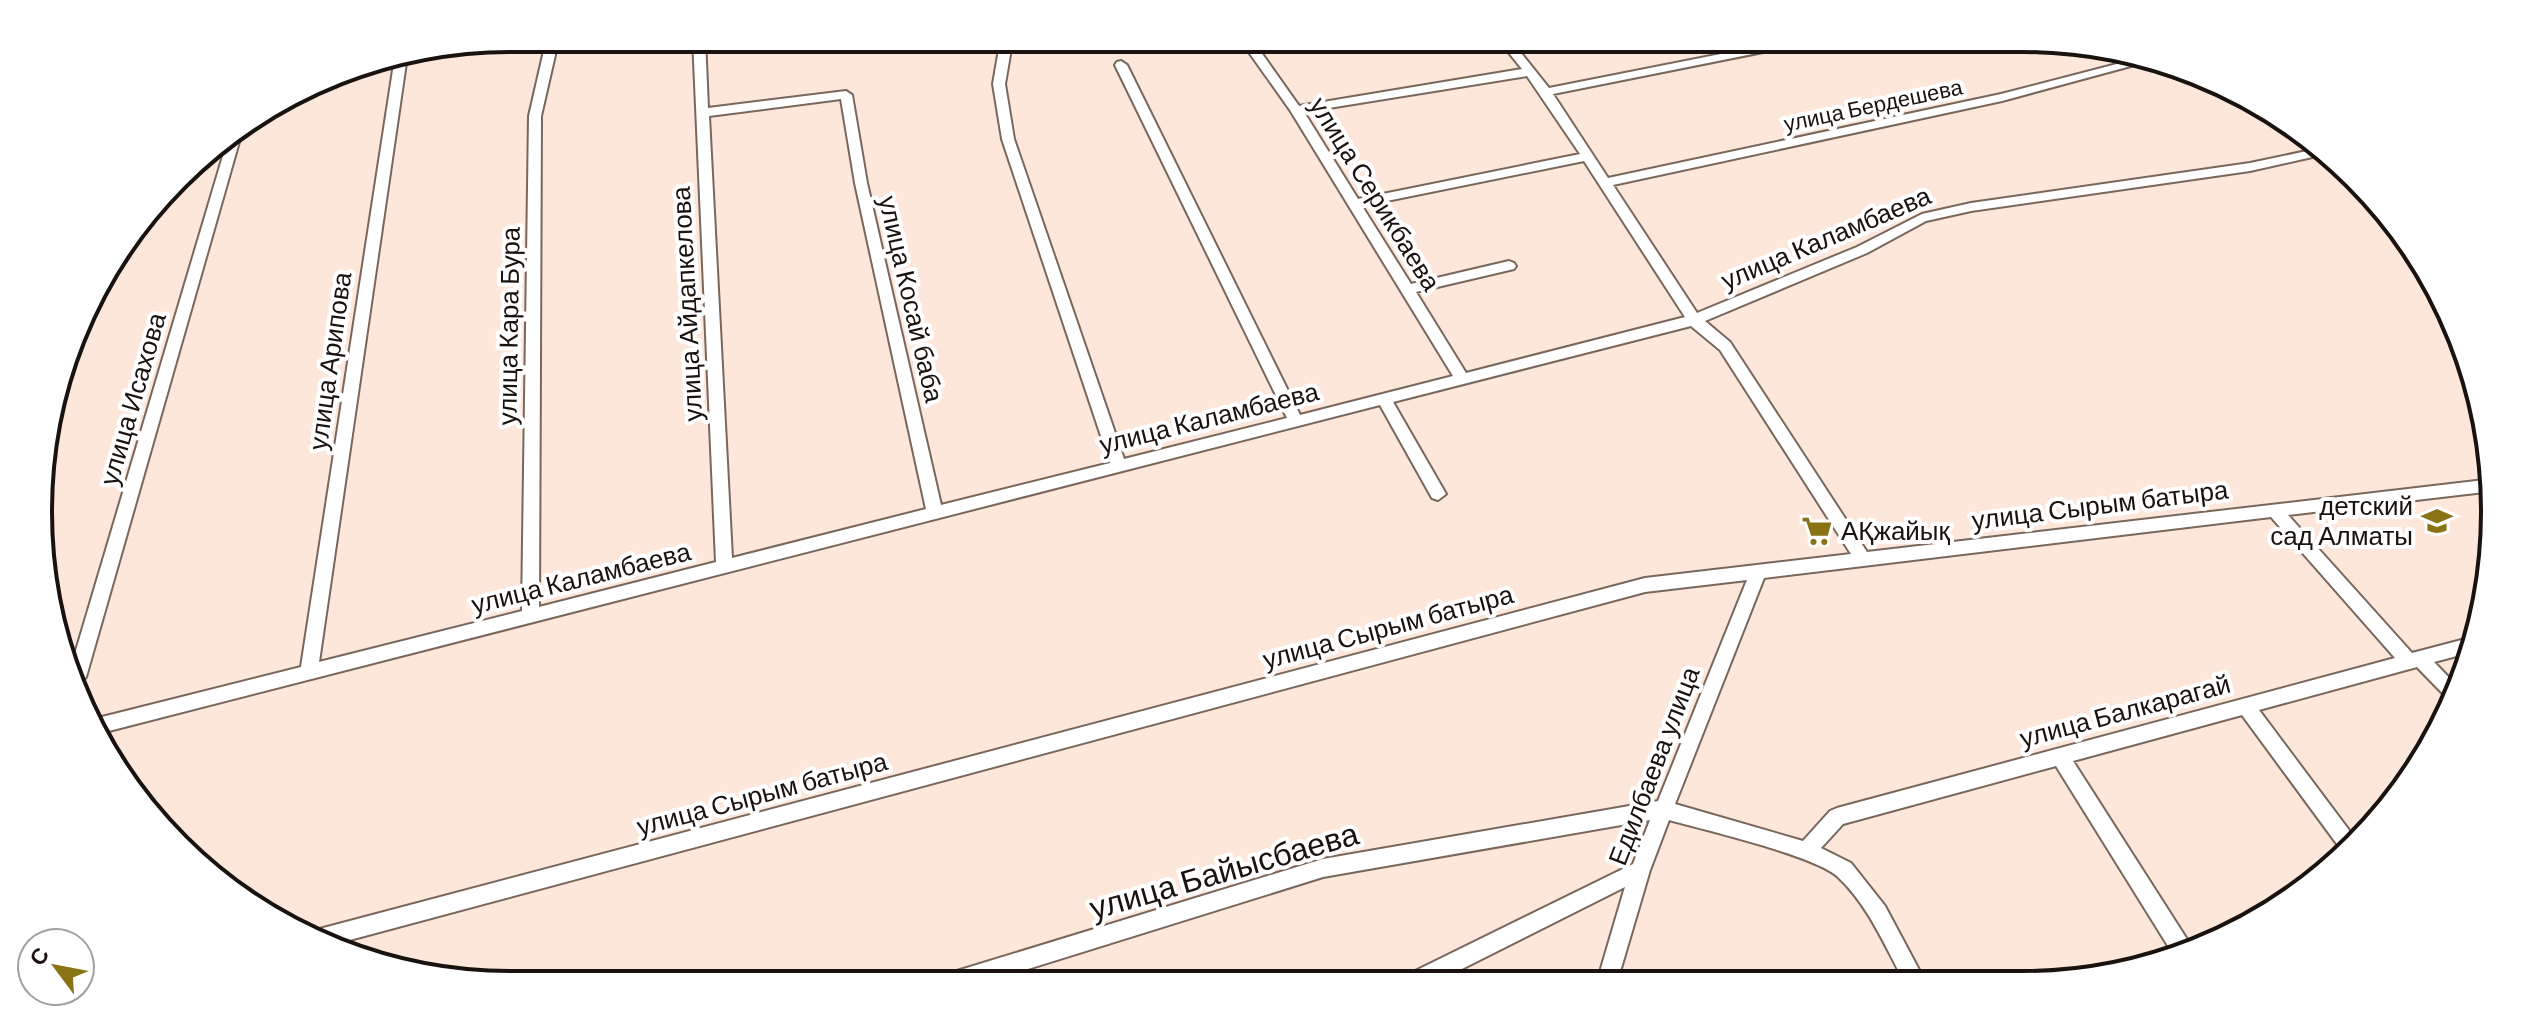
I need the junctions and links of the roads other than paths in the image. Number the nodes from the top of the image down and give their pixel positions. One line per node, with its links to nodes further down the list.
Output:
1 (549, 52): 33 (street, улица Кара Бура)
2 (699, 52): 13 (street, улица Айдапкелова)
3 (1004, 52): 25 (street)
4 (1252, 52): 12 (street, улица Серикбаева)
5 (1513, 52): 10 (street)
6 (1747, 52): 11 (street)
7 (1121, 65): 24 (street)
8 (2126, 65): 17 (street, улица Бердешева)
9 (399, 66): 37 (street, улица Арипова)
10 (1528, 72): 11 (street); 12 (street)
11 (1546, 92): 16 (street)
12 (1296, 110): 18 (street, улица Серикбаева)
13 (701, 113): 29 (street, улица Косай баба); 31 (street, улица Айдапкелова)
14 (231, 148): 36 (street, улица Исахова)
15 (2310, 154): 21 (street, улица Каламбаева)
16 (1588, 156): 17 (street); 18 (street)
17 (1605, 183): 21 (street)
18 (1353, 204): 20 (street, улица Серикбаева)
19 (1509, 266): 20 (street)
20 (1406, 290): 22 (street, улица Серикбаева)
21 (1694, 320): 22 (street, улица Каламбаева); 30 (street)
22 (1462, 378): 23 (street, улица Каламбаева)
23 (1383, 398): 24 (street, улица Каламбаева); 27 (street)
24 (1296, 421): 25 (street, улица Каламбаева)
25 (1119, 466): 29 (street, улица Каламбаева)
26 (2480, 487): 28 (street, улица Сырым батыра)
27 (1438, 494)
28 (2275, 511): 30 (street, улица Сырым батыра); 35 (street)
29 (935, 513): 31 (street, улица Каламбаева)
30 (1863, 559): 32 (street, улица Сырым батыра)
31 (724, 566): 33 (street, улица Каламбаева)
32 (1758, 572): 42 (street, Едилбаева улица); 46 (street, улица Сырым батыра)
33 (530, 616): 37 (street, улица Каламбаева)
34 (2460, 647): 35 (street, улица Балкарагай)
35 (2414, 660): 38 (street); 39 (street, улица Балкарагай)
36 (80, 668)
37 (309, 672): 40 (street, улица Каламбаева)
38 (2446, 688)
39 (2245, 705): 41 (street, улица Балкарагай); 43 (street)
40 (104, 724)
41 (2059, 755): 44 (street, улица Балкарагай); 47 (street)
42 (1663, 809): 44 (street); 45 (street, Едилбаева улица); 48 (street, улица Байысбаева)
43 (2344, 838)
44 (1806, 851): 51 (street)
45 (1640, 870): 49 (street); 50 (street, Едилбаева улица)
46 (332, 934)
47 (2178, 943)
48 (989, 971)
49 (1436, 971)
50 (1610, 971)
51 (1910, 971)

